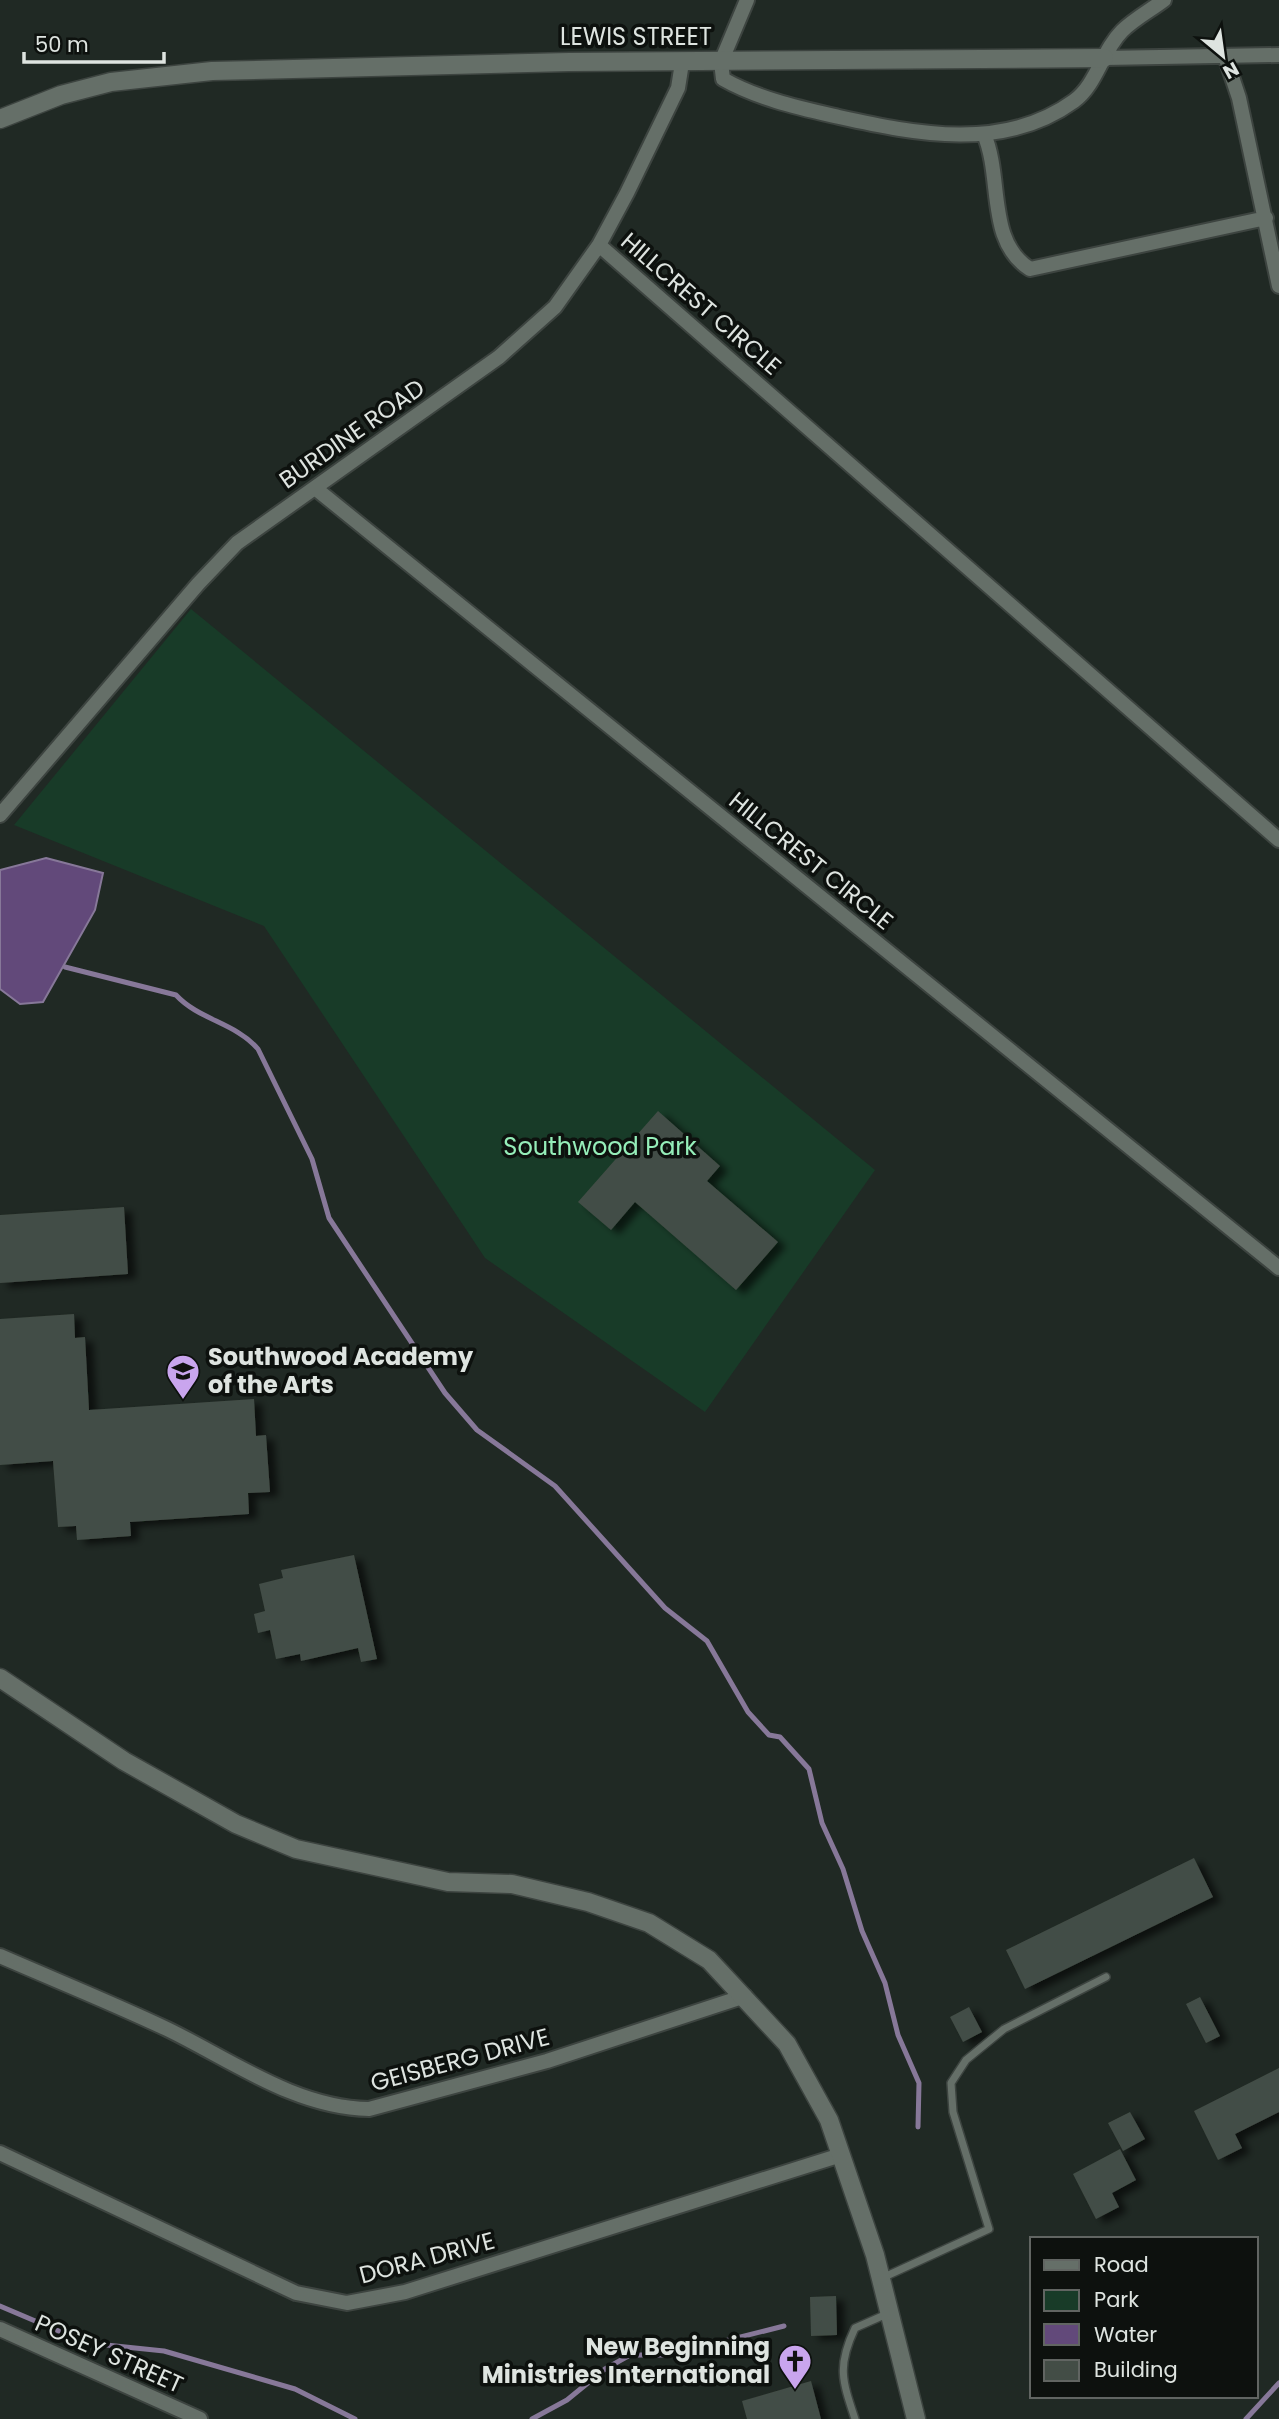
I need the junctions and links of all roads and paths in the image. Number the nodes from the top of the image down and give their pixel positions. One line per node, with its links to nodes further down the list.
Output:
1 (747, 0): 7 (street)
2 (1164, 0): 5 (street)
3 (1279, 55): 4 (street, LEWIS STREET)
4 (1225, 56): 5 (street, LEWIS STREET); 10 (street)
5 (1104, 58): 7 (street, LEWIS STREET); 9 (street)
6 (682, 62): 7 (street, LEWIS STREET); 8 (street, LEWIS STREET); 11 (street, BURDINE ROAD)
7 (721, 62): 9 (street)
8 (0, 119)
9 (984, 134): 10 (street)
10 (1266, 218): 12 (street)
11 (599, 245): 13 (street, BURDINE ROAD); 15 (street, HILLCREST CIRCLE)
12 (1279, 286)
13 (315, 488): 14 (street, BURDINE ROAD); 16 (street, HILLCREST CIRCLE)
14 (0, 815)
15 (1279, 840)
16 (1279, 1269)
17 (0, 1678): 20 (street)
18 (0, 1956): 20 (street, GEISBERG DRIVE)
19 (1106, 1977): 23 (lane)
20 (745, 1996): 22 (street)
21 (0, 2153): 22 (street, DORA DRIVE)
22 (841, 2155): 23 (street)
23 (881, 2279): 24 (street)
24 (890, 2313): 27 (lane); 28 (street)
25 (0, 2329): 26 (street, POSEY STREET)
26 (200, 2419)
27 (855, 2419)
28 (916, 2419)

